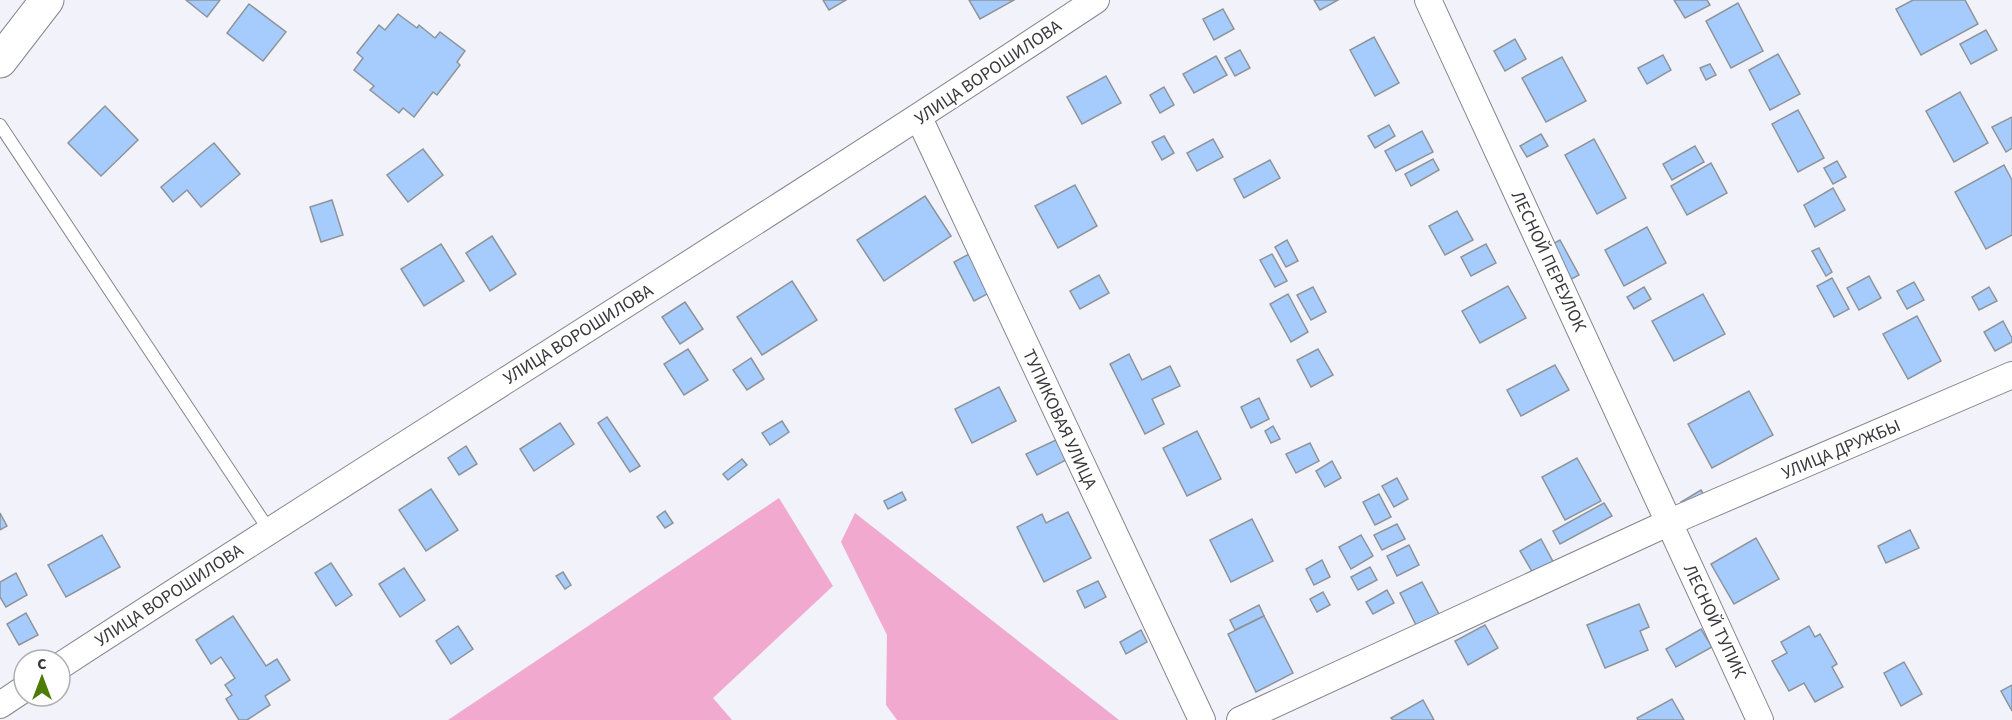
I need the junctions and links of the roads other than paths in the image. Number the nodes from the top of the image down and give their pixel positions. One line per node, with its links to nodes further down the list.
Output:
1 (47, 0): 4 (street)
2 (1096, 0): 5 (street, УЛИЦА ВОРОШИЛОВА)
3 (1428, 0): 8 (street, ЛЕСНОЙ ПЕРЕУЛОК)
4 (0, 60)
5 (919, 118): 9 (street, УЛИЦА ВОРОШИЛОВА); 11 (street, ТУПИКОВАЯ УЛИЦА)
6 (0, 125): 9 (lane)
7 (2012, 375): 8 (street, УЛИЦА ДРУЖБЫ)
8 (1670, 522): 12 (street, УЛИЦА ДРУЖБЫ); 13 (street, ЛЕСНОЙ ТУПИК)
9 (269, 530): 10 (street, УЛИЦА ВОРОШИЛОВА)
10 (72, 658)
11 (1202, 720)
12 (1240, 720)
13 (1760, 720)

